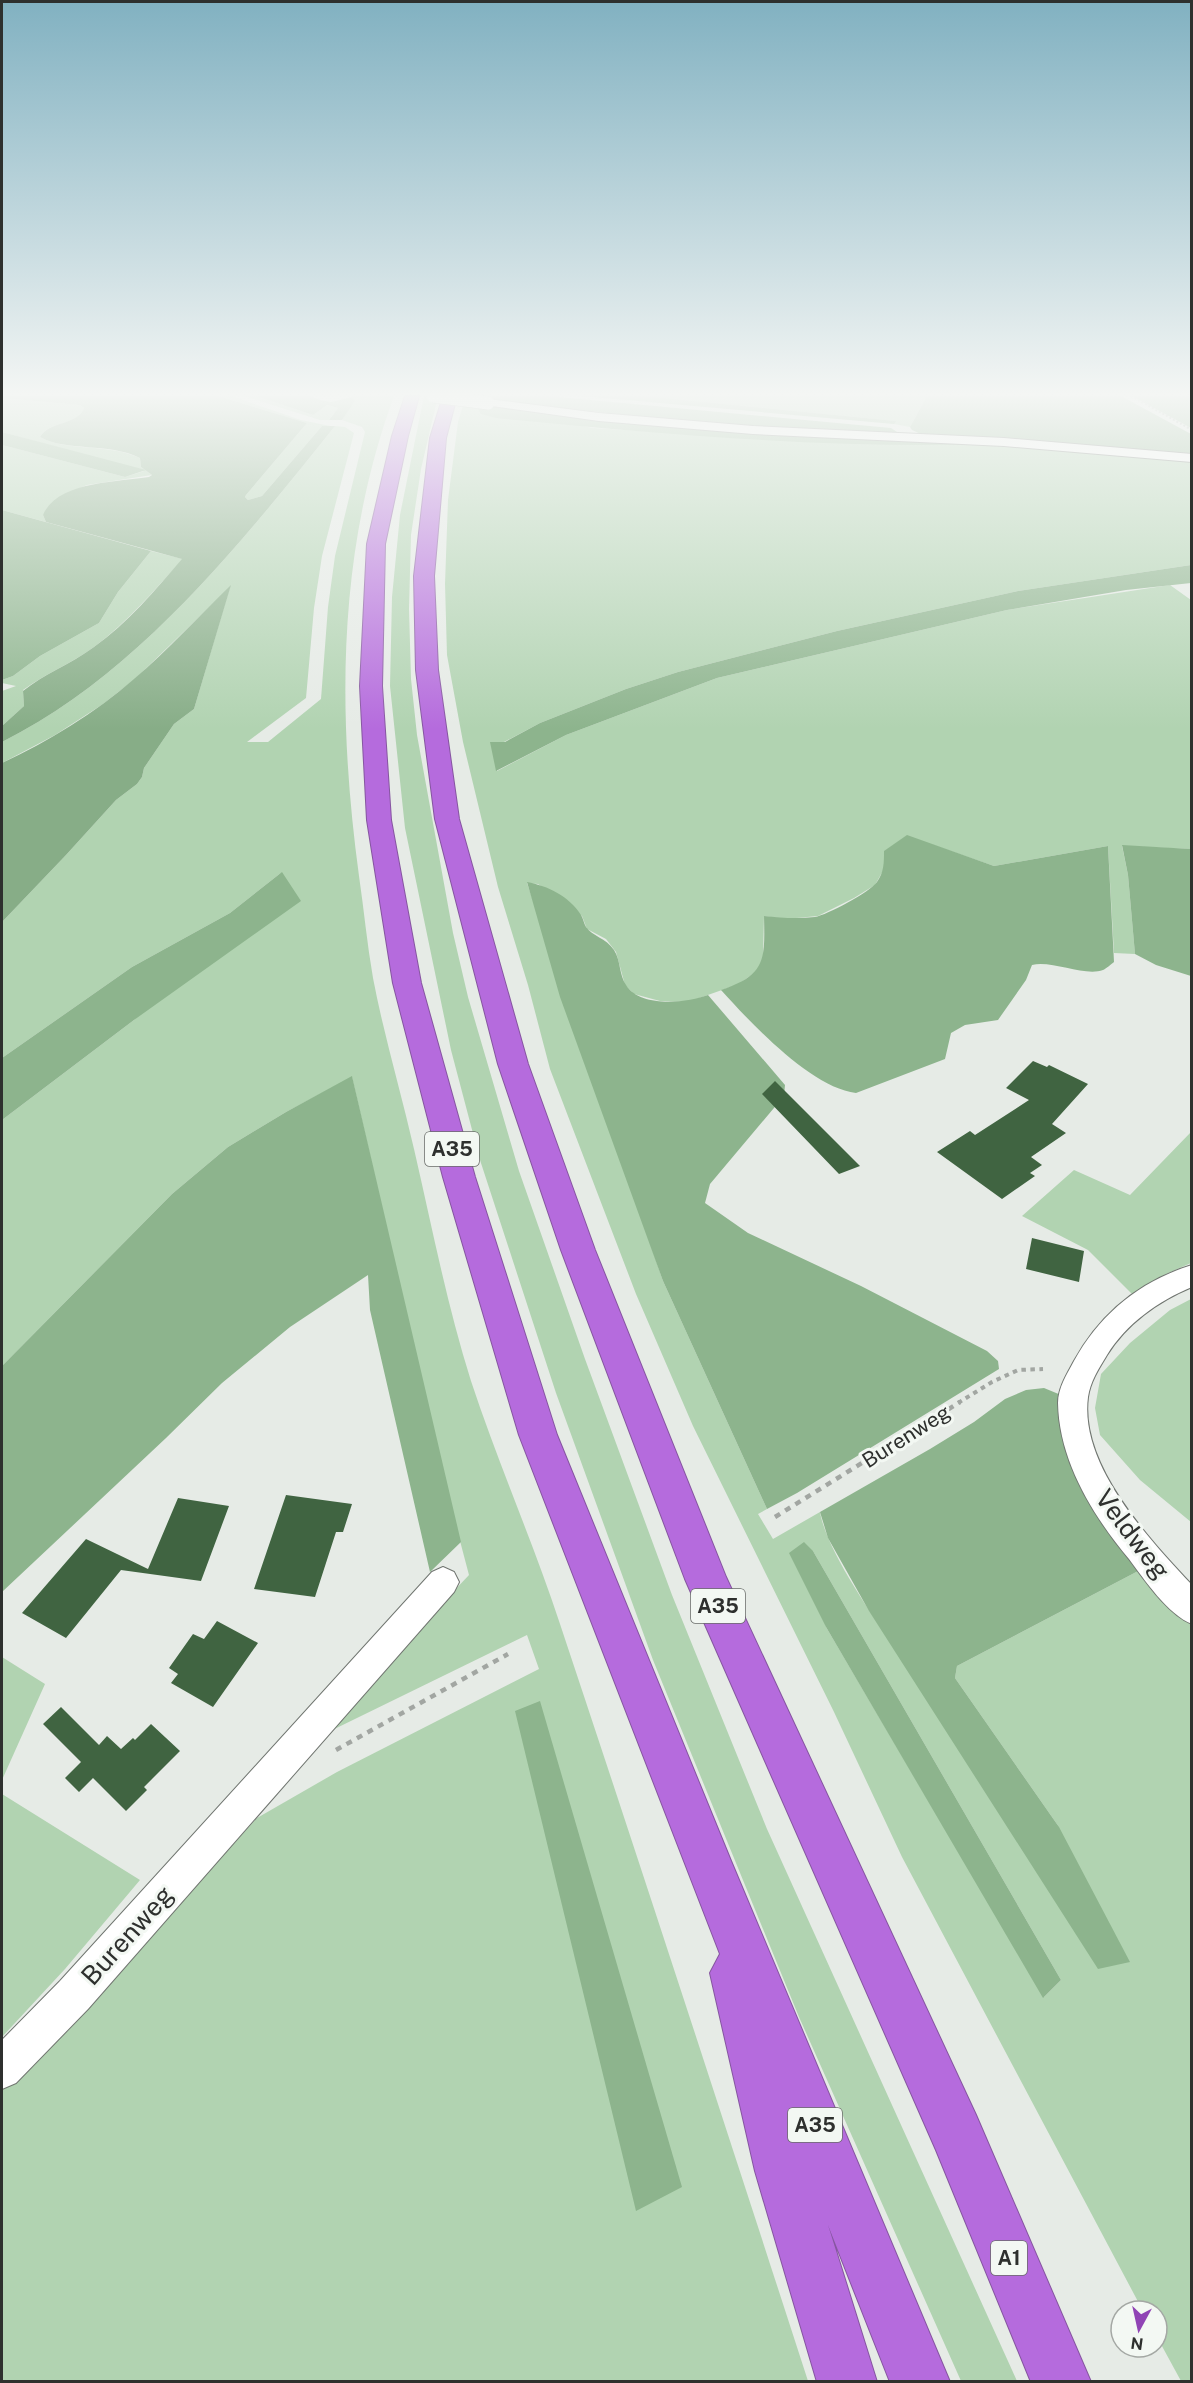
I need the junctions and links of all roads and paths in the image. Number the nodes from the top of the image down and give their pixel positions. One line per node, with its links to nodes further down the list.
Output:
1 (384, 507): 10 (highway, A35)
2 (431, 507): 12 (highway, A35)
3 (1191, 1275): 7 (street, Veldweg)
4 (1042, 1369): 5 (path, Burenweg)
5 (775, 1517)
6 (443, 1582): 11 (street, Burenweg)
7 (1191, 1609)
8 (508, 1654): 9 (path)
9 (332, 1752)
10 (710, 1869): 13 (highway, A35); 14 (highway, A35)
11 (2, 2069)
12 (957, 2134): 15 (highway, A1); 16 (highway, A35)
13 (847, 2382)
14 (920, 2382)
15 (1061, 2382)
16 (1083, 2382)

